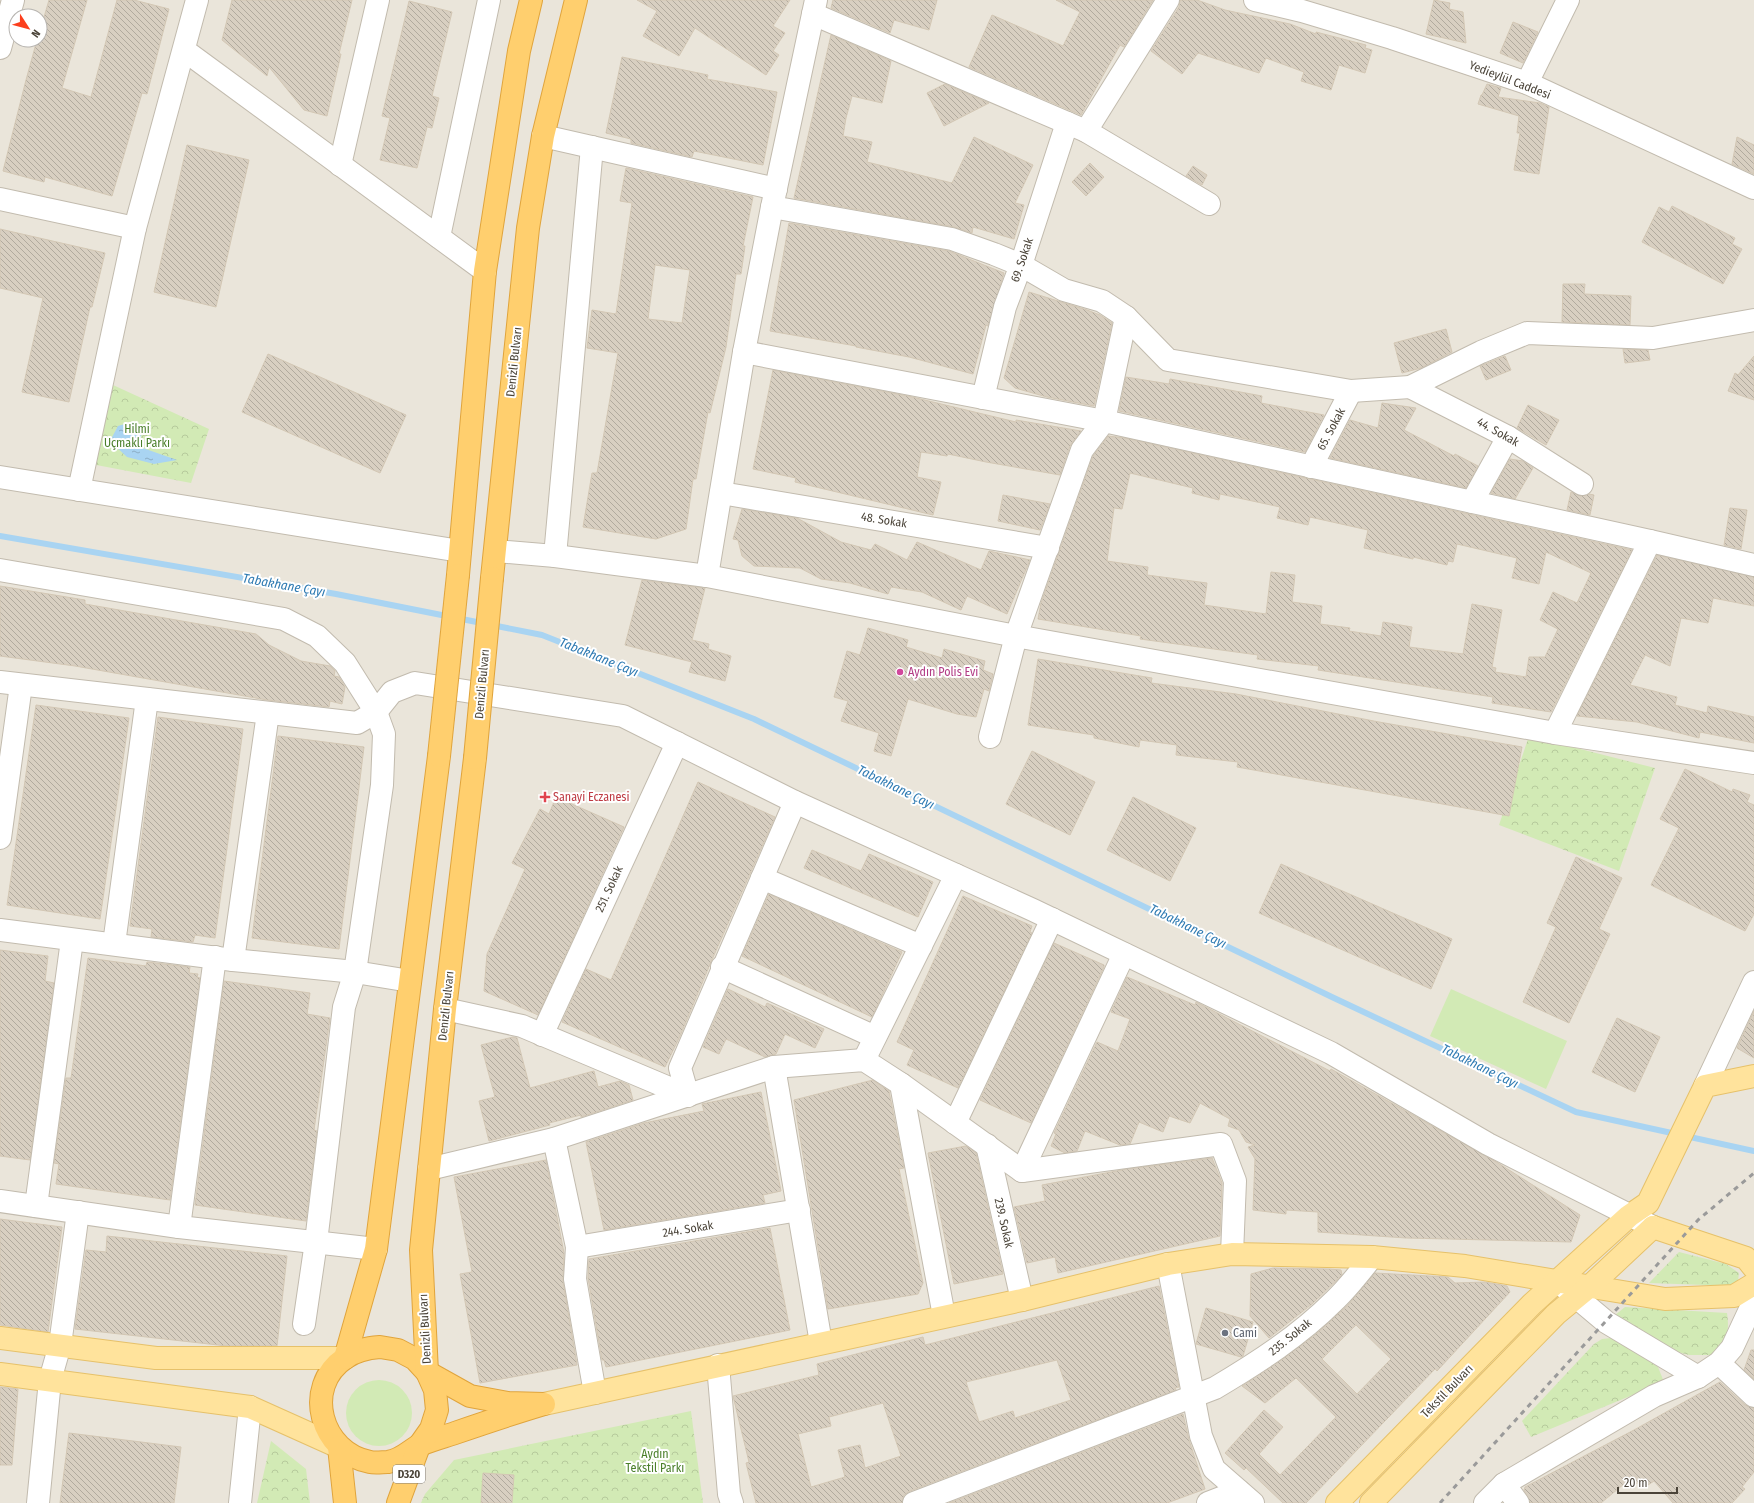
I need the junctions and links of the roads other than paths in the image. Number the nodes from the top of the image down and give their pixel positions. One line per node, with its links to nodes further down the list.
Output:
1 (13, 0): 11 (street)
2 (197, 0): 13 (street)
3 (378, 0): 18 (street)
4 (489, 0): 24 (street)
5 (531, 0): 26 (highway)
6 (576, 0): 16 (highway, Denizli Bulvarı)
7 (1168, 0): 15 (street, 69. Sokak)
8 (1255, 0): 14 (street, Yedieylül Caddesi)
9 (1568, 0): 14 (street)
10 (815, 7): 15 (street); 20 (street)
11 (4, 20): 12 (street)
12 (0, 48)
13 (184, 50): 18 (street); 23 (street)
14 (1527, 83): 19 (street, Yedieylül Caddesi)
15 (1077, 127): 22 (street); 25 (street, 69. Sokak)
16 (543, 136): 17 (street); 44 (highway, Denizli Bulvarı)
17 (592, 147): 20 (street); 45 (street)
18 (340, 164): 24 (street)
19 (1754, 188)
20 (774, 198): 25 (street); 29 (street)
21 (0, 199): 23 (street)
22 (1209, 204)
23 (136, 228): 38 (street)
24 (439, 238): 26 (street)
25 (1021, 265): 27 (street); 32 (street, 69. Sokak)
26 (485, 271): 43 (highway)
27 (1126, 317): 31 (street); 33 (street)
28 (1754, 320): 30 (street)
29 (744, 352): 32 (street); 39 (street)
30 (1410, 387): 31 (street); 34 (street, 44. Sokak)
31 (1351, 391): 35 (street, 65. Sokak)
32 (983, 398): 33 (street)
33 (1104, 421): 35 (street); 42 (street)
34 (1508, 437): 37 (street, 44. Sokak); 40 (street)
35 (1310, 467): 40 (street)
36 (0, 477): 38 (street)
37 (1582, 484)
38 (79, 490): 43 (street)
39 (721, 493): 42 (street, 48. Sokak); 48 (street)
40 (1472, 502): 41 (street)
41 (1650, 541): 46 (street); 55 (street)
42 (1048, 548): 49 (street)
43 (460, 551): 73 (highway, bridge)
44 (496, 551): 45 (street); 75 (highway, Denizli Bulvarı, bridge)
45 (555, 556): 48 (street)
46 (1754, 565)
47 (0, 570): 53 (street)
48 (707, 576): 49 (street)
49 (1016, 636): 55 (street); 56 (street)
50 (0, 682): 51 (street)
51 (21, 685): 52 (street); 59 (street)
52 (147, 699): 54 (street); 67 (street)
53 (376, 712): 54 (street); 57 (street); 72 (street)
54 (268, 713): 70 (street)
55 (1554, 733): 58 (street)
56 (990, 736)
57 (676, 743): 60 (street); 76 (street, 251. Sokak)
58 (1754, 763)
59 (3, 792): 61 (street)
60 (795, 802): 62 (street); 63 (street)
61 (0, 838)
62 (956, 875): 64 (street); 68 (street)
63 (762, 878): 68 (street); 71 (street)
64 (1052, 919): 69 (street); 84 (street)
65 (0, 930): 66 (street)
66 (72, 940): 67 (street); 91 (street)
67 (114, 944): 70 (street)
68 (921, 946): 77 (street)
69 (1124, 954): 88 (street); 94 (street)
70 (224, 959): 72 (street); 95 (street)
71 (722, 967): 77 (street); 83 (street)
72 (355, 972): 73 (street); 97 (street)
73 (410, 981): 99 (highway)
74 (1754, 982): 82 (street)
75 (445, 1010): 76 (street); 87 (highway, Denizli Bulvarı)
76 (542, 1035): 83 (street)
77 (875, 1037): 78 (street)
78 (864, 1060): 79 (street); 81 (street)
79 (774, 1067): 83 (street); 92 (street)
80 (1754, 1076): 82 (main road)
81 (901, 1084): 84 (street); 109 (street)
82 (1705, 1086): 89 (main road)
83 (688, 1096): 85 (street)
84 (955, 1123): 86 (street)
85 (554, 1139): 87 (street); 98 (street)
86 (987, 1145): 88 (street); 107 (street, 239. Sokak)
87 (429, 1169): 117 (highway, Denizli Bulvarı)
88 (1022, 1171): 100 (street)
89 (1651, 1199): 94 (main road, Tekstil Bulvarı); 96 (main road)
90 (0, 1201): 91 (street)
91 (36, 1206): 93 (street)
92 (799, 1210): 98 (street, 244. Sokak); 112 (street)
93 (78, 1212): 95 (street); 113 (street)
94 (1629, 1216): 96 (street); 104 (main road, Tekstil Bulvarı)
95 (179, 1226): 97 (street)
96 (1653, 1226): 103 (main road); 106 (main road, Tekstil Bulvarı)
97 (316, 1242): 99 (street); 110 (street)
98 (577, 1248): 121 (street)
99 (376, 1249): 114 (highway)
100 (1232, 1254): 101 (main road); 102 (main road)
101 (1372, 1257): 104 (main road); 123 (street, 235. Sokak)
102 (1168, 1264): 107 (main road); 123 (street)
103 (1754, 1268)
104 (1558, 1281): 106 (street); 137 (main road, Tekstil Bulvarı)
105 (1754, 1284): 106 (main road)
106 (1583, 1292): 119 (street); 138 (main road, Tekstil Bulvarı)
107 (1022, 1300): 109 (main road)
108 (1754, 1301): 115 (street)
109 (944, 1316): 112 (main road)
110 (304, 1324)
111 (0, 1338): 113 (main road)
112 (821, 1343): 116 (main road)
113 (60, 1345): 114 (main road); 120 (street)
114 (345, 1358): 117 (highway); 127 (highway)
115 (1719, 1363): 119 (street); 122 (street)
116 (718, 1366): 121 (main road); 134 (street)
117 (427, 1372): 124 (highway); 126 (highway)
118 (0, 1374): 120 (main road)
119 (1698, 1377): 128 (street)
120 (50, 1380): 125 (main road); 130 (street)
121 (595, 1393): 124 (main road)
122 (1754, 1396)
123 (1193, 1397): 129 (street); 135 (street, 235. Sokak)
124 (544, 1404): 126 (highway)
125 (250, 1407): 127 (main road); 131 (street)
126 (420, 1446): 127 (highway); 133 (highway, D320)
127 (340, 1447): 132 (highway)
128 (1504, 1484): 139 (street); 140 (street)
129 (1246, 1497): 136 (street)
130 (38, 1503)
131 (240, 1503)
132 (345, 1503)
133 (398, 1503)
134 (732, 1503)
135 (914, 1503)
136 (1208, 1503)
137 (1337, 1503)
138 (1370, 1503)
139 (1485, 1503)
140 (1518, 1503)

